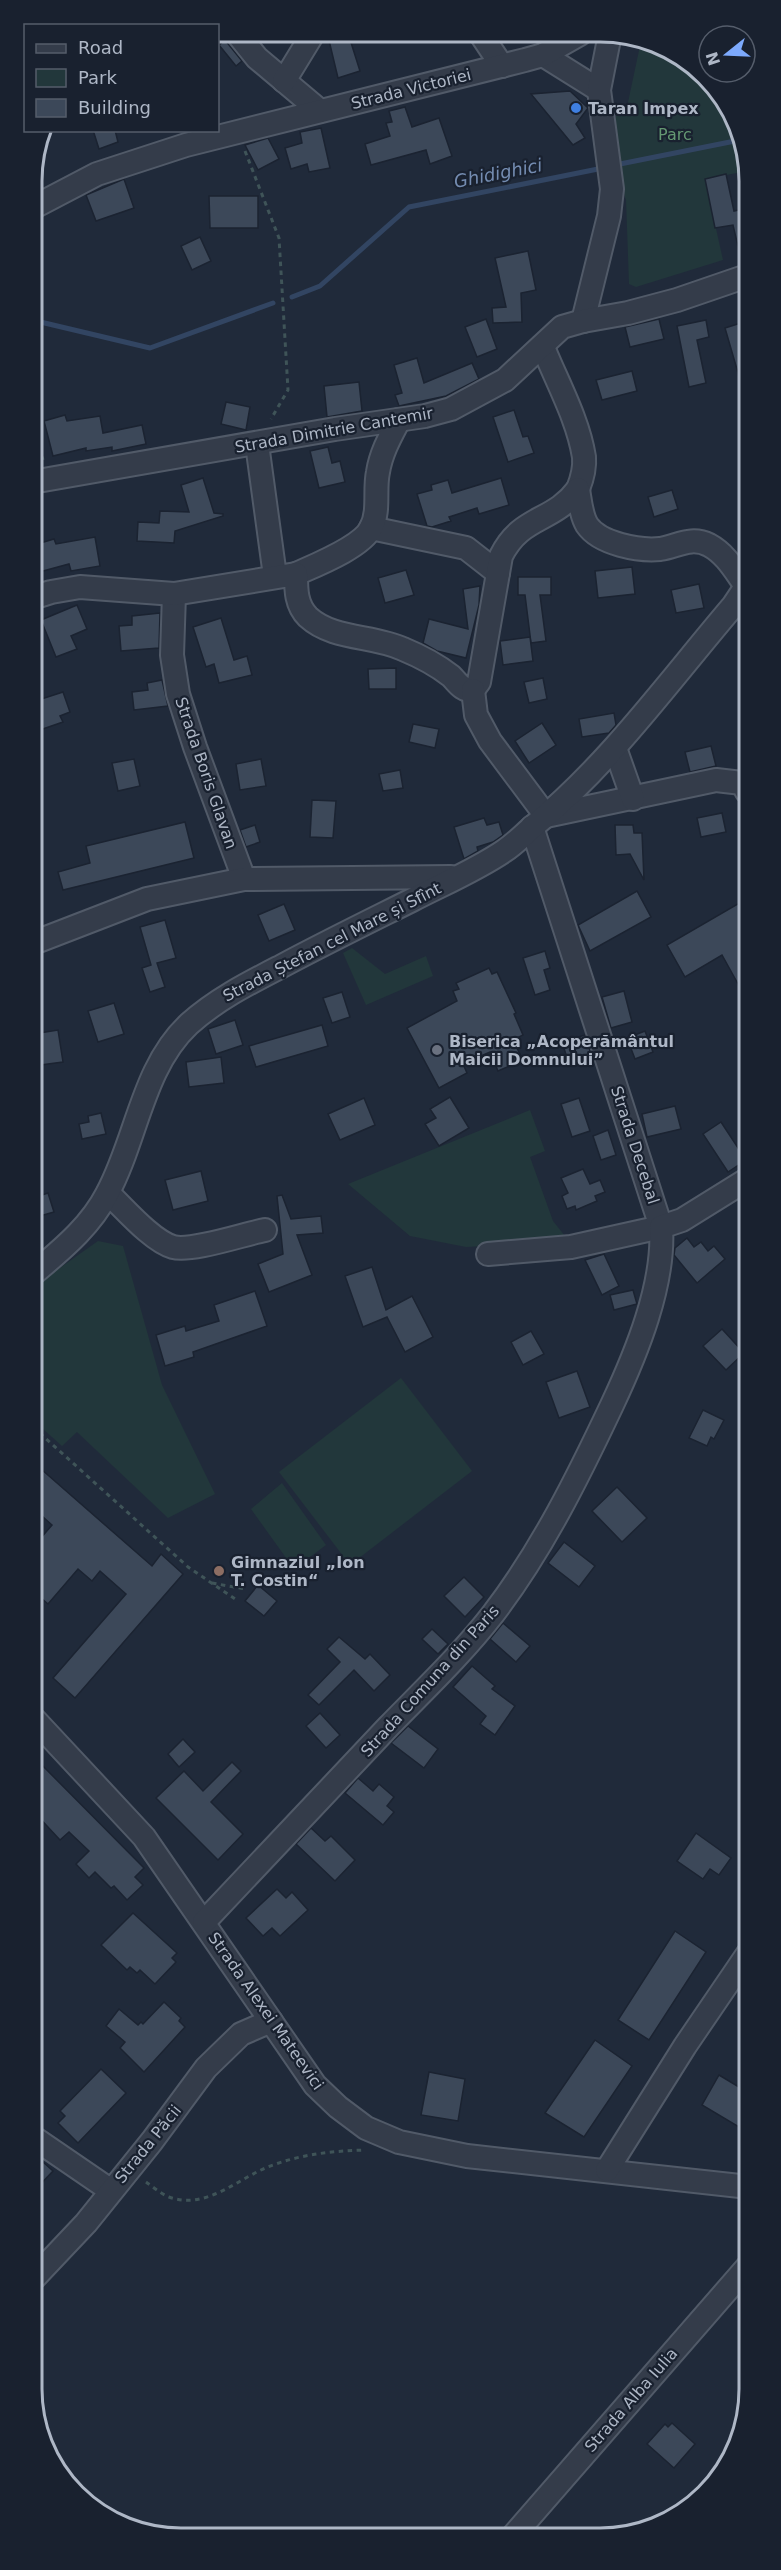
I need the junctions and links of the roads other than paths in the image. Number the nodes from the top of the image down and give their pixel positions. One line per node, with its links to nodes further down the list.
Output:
1 (244, 42): 8 (street)
2 (308, 42): 8 (street)
3 (486, 42): 7 (street)
4 (566, 42): 6 (street, Strada Victoriei)
5 (609, 42): 9 (street)
6 (543, 55): 7 (street, Strada Victoriei); 9 (street)
7 (502, 66): 10 (street, Strada Victoriei)
8 (284, 81): 10 (street)
9 (599, 90): 14 (street)
10 (320, 111): 11 (street, Strada Victoriei)
11 (184, 138): 12 (street, Strada Victoriei)
12 (42, 203)
13 (739, 279): 14 (street, Strada Dimitrie Cantemir)
14 (583, 321): 15 (street, Strada Dimitrie Cantemir)
15 (543, 347): 16 (street, Strada Dimitrie Cantemir); 19 (street)
16 (399, 420): 17 (street, Strada Dimitrie Cantemir); 20 (street)
17 (257, 444): 18 (street, Strada Dimitrie Cantemir); 22 (street)
18 (42, 480)
19 (578, 489): 21 (street); 23 (street)
20 (371, 528): 21 (street); 22 (street)
21 (498, 573): 27 (street)
22 (286, 575): 24 (street); 27 (street)
23 (739, 576)
24 (174, 594): 25 (street); 33 (street, Strada Boris Glavan)
25 (42, 595)
26 (739, 609): 28 (street, Strada Ștefan cel Mare și Sfînt)
27 (473, 690): 31 (street)
28 (615, 748): 30 (street); 31 (street, Strada Ștefan cel Mare și Sfînt)
29 (739, 783): 30 (street, Strada Ștefan cel Mare și Sfînt)
30 (633, 799): 31 (street, Strada Ștefan cel Mare și Sfînt)
31 (539, 822): 32 (street, Strada Ștefan cel Mare și Sfînt); 37 (street, Strada Decebal)
32 (458, 877): 33 (street); 36 (street, Strada Ștefan cel Mare și Sfînt)
33 (244, 879): 34 (street)
34 (42, 939)
35 (739, 1185): 37 (street)
36 (108, 1193): 38 (street); 40 (street, Strada Ștefan cel Mare și Sfînt)
37 (661, 1227): 39 (street, Strada Decebal); 42 (street, Strada Comuna din Paris)
38 (265, 1230)
39 (488, 1254)
40 (42, 1266)
41 (42, 1728): 42 (street, Strada Alexei Mateevici)
42 (204, 1922): 44 (street, Strada Alexei Mateevici)
43 (739, 1967): 46 (street)
44 (271, 2021): 46 (street, Strada Alexei Mateevici); 47 (street, Strada Păcii)
45 (42, 2142): 47 (street)
46 (607, 2170): 48 (street, Strada Alexei Mateevici)
47 (118, 2182): 49 (street, Strada Păcii)
48 (739, 2186)
49 (55, 2257): 50 (street, Strada Păcii); 52 (street)
50 (42, 2270)
51 (739, 2276): 53 (street, Strada Alba Iulia)
52 (42, 2277)
53 (520, 2528)

